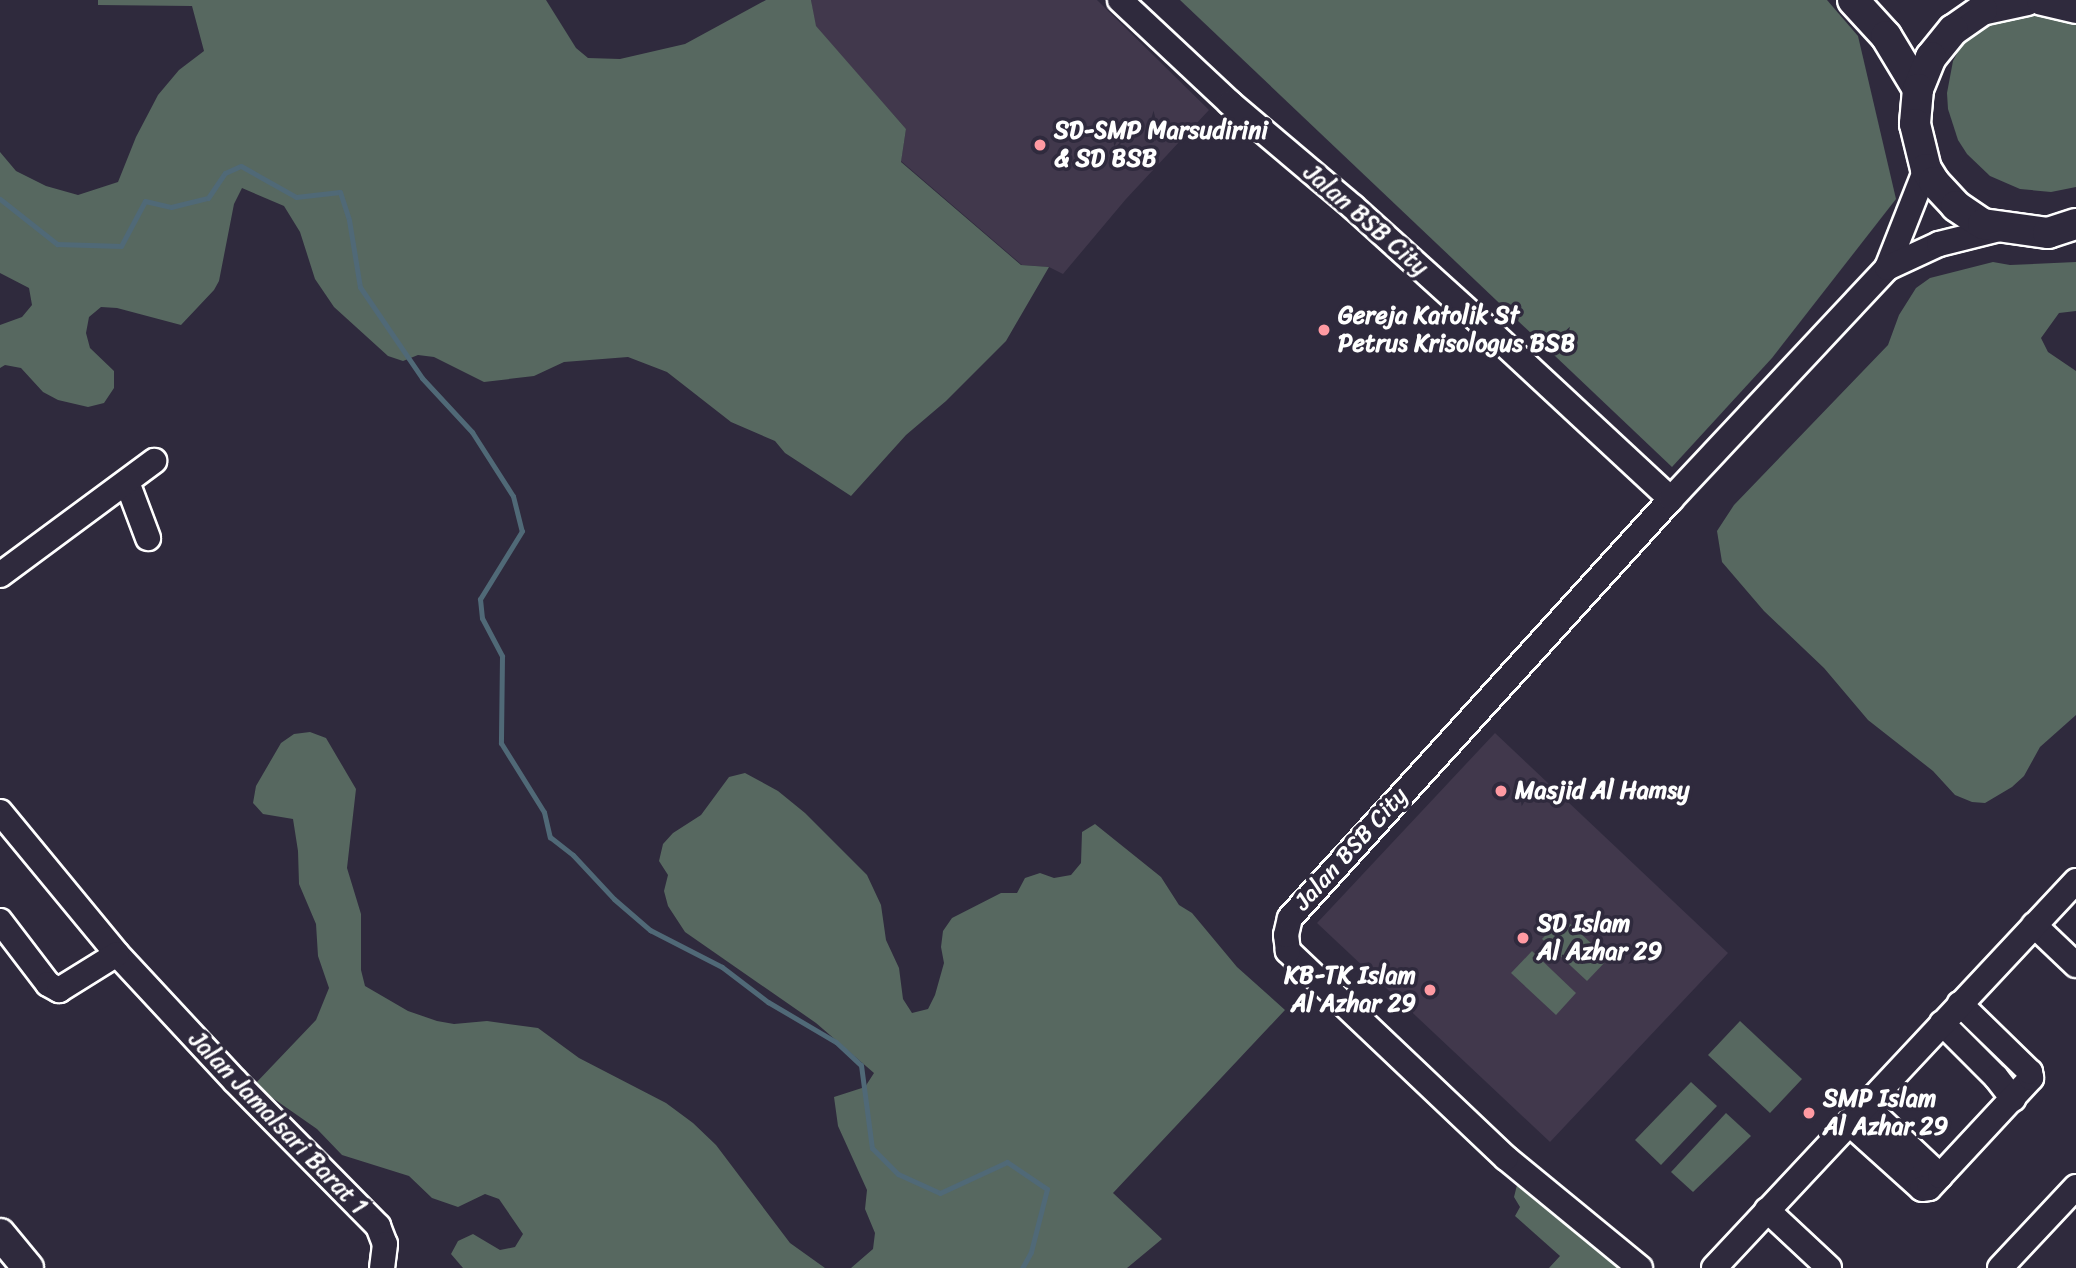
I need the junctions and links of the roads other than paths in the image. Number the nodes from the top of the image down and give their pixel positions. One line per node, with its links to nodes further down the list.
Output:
1 (1119, 0): 13 (street, Jalan BSB City)
2 (1853, 0): 5 (main road)
3 (2015, 0): 4 (main road); 5 (main road)
4 (2027, 0)
5 (1918, 89): 6 (main road)
6 (1926, 169): 8 (main road); 10 (street, Jalan BSB City)
7 (2076, 225): 9 (main road)
8 (2003, 228): 9 (main road); 10 (street, Jalan BSB City)
9 (2062, 235)
10 (1887, 268): 13 (street, Jalan BSB City)
11 (154, 461): 12 (street)
12 (127, 482): 14 (street); 15 (street)
13 (1671, 499): 31 (street, Jalan BSB City)
14 (148, 538)
15 (0, 575)
16 (0, 812): 20 (street, Jalan Jamalsari Barat 1)
17 (2076, 881): 19 (street)
18 (0, 921): 20 (street)
19 (2034, 925): 21 (street); 22 (street)
20 (117, 954): 30 (street, Jalan Jamalsari Barat 1)
21 (2076, 965)
22 (1960, 1004): 23 (street); 24 (street)
23 (1942, 1023): 24 (street); 25 (street)
24 (2013, 1099): 25 (street)
25 (1857, 1114): 27 (street)
26 (2076, 1187): 34 (street)
27 (1767, 1210): 32 (street); 33 (street)
28 (0, 1234): 29 (main road)
29 (28, 1268)
30 (382, 1268)
31 (1640, 1268)
32 (1714, 1268)
33 (1829, 1268)
34 (2000, 1268)

